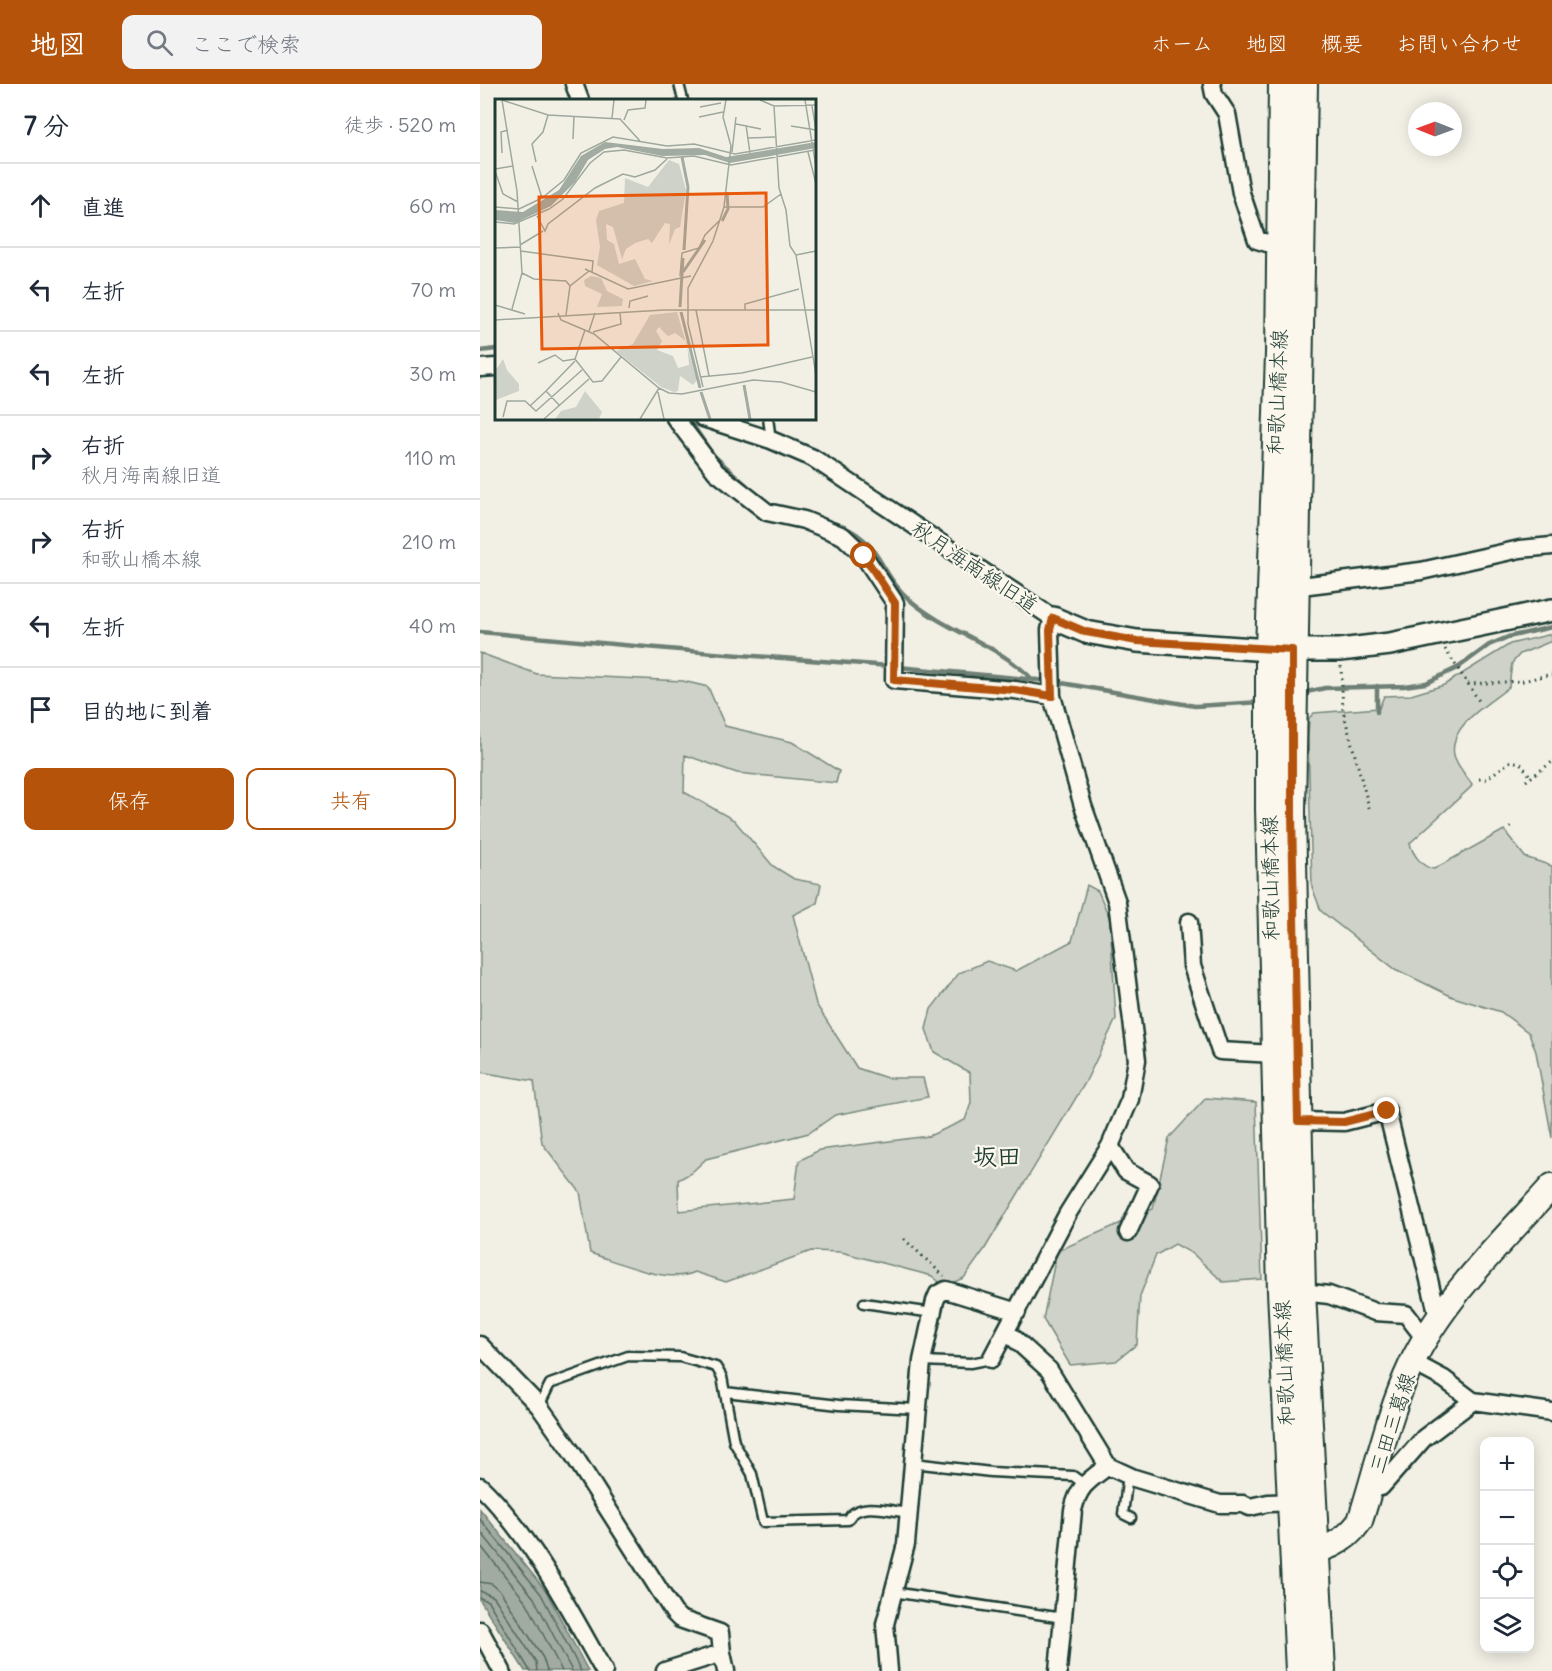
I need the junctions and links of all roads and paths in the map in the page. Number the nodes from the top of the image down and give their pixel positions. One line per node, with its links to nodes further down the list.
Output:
1 (574, 84): 6 (street)
2 (679, 84): 7 (lane)
3 (1212, 84): 8 (street)
4 (1282, 84): 8 (main road, 和歌山橋本線)
5 (1304, 84): 8 (main road, 和歌山橋本線)
6 (580, 99)
7 (683, 99)
8 (1290, 243): 16 (main road, 和歌山橋本線); 19 (main road, 和歌山橋本線)
9 (495, 367): 10 (street)
10 (480, 368)
11 (677, 420): 24 (street)
12 (709, 420): 14 (street, 秋月海南線旧道)
13 (768, 420): 14 (lane)
14 (771, 440): 18 (street, 秋月海南線旧道)
15 (1552, 546): 16 (street)
16 (1293, 586): 19 (main road, 和歌山橋本線)
17 (1552, 610): 19 (street, 秋月海南線旧道)
18 (1053, 618): 19 (street, 秋月海南線旧道); 24 (street)
19 (1280, 650): 26 (main road, 和歌山橋本線); 26 (main road, 和歌山橋本線)
20 (1454, 664): 23 (path)
21 (1552, 674): 23 (path)
22 (1341, 676): 31 (path)
23 (1468, 684): 25 (path)
24 (1051, 692): 35 (street)
25 (1479, 701)
26 (1280, 718): 33 (main road, 和歌山橋本線); 34 (main road, 和歌山橋本線)
27 (1552, 762): 28 (path)
28 (1531, 777): 29 (path); 30 (path)
29 (1479, 779)
30 (1526, 781)
31 (1370, 811)
32 (1190, 922): 33 (street)
33 (1274, 1054): 61 (main road, 和歌山橋本線)
34 (1298, 1121): 40 (main road, 和歌山橋本線); 44 (street)
35 (1110, 1146): 37 (street); 42 (street)
36 (1552, 1186): 44 (main road, 三田三葛線)
37 (1128, 1232)
38 (904, 1239): 39 (path)
39 (946, 1290): 42 (street); 43 (street)
40 (1302, 1292): 44 (street); 61 (main road, 和歌山橋本線)
41 (864, 1303): 43 (lane)
42 (1017, 1312): 45 (street)
43 (933, 1313): 48 (street)
44 (1432, 1330): 49 (main road, 三田三葛線)
45 (1007, 1332): 47 (street); 56 (street)
46 (480, 1345): 52 (street)
47 (991, 1359): 48 (lane)
48 (922, 1361): 53 (street)
49 (1412, 1362): 51 (street); 60 (main road, 三田三葛線)
50 (725, 1392): 52 (lane); 53 (lane); 62 (lane)
51 (1473, 1401): 54 (street); 60 (street)
52 (538, 1406): 68 (street)
53 (918, 1409): 55 (street)
54 (1552, 1412)
55 (913, 1463): 58 (lane); 62 (street)
56 (1108, 1466): 57 (street); 58 (street)
57 (1128, 1475): 61 (street); 63 (lane)
58 (1084, 1484): 66 (street)
59 (480, 1486): 71 (street)
60 (1370, 1489): 64 (main road, 三田三葛線)
61 (1301, 1502): 64 (main road, 和歌山橋本線)
62 (908, 1513): 65 (street)
63 (1131, 1518)
64 (1304, 1553): 76 (main road, 和歌山橋本線); 77 (main road, 和歌山橋本線)
65 (893, 1592): 66 (lane); 74 (street)
66 (1063, 1618): 75 (street)
67 (480, 1630): 69 (street)
68 (722, 1653): 72 (street); 73 (street)
69 (487, 1657): 70 (street)
70 (502, 1671)
71 (604, 1671)
72 (665, 1671)
73 (726, 1671)
74 (889, 1671)
75 (1058, 1671)
76 (1299, 1671)
77 (1322, 1671)

